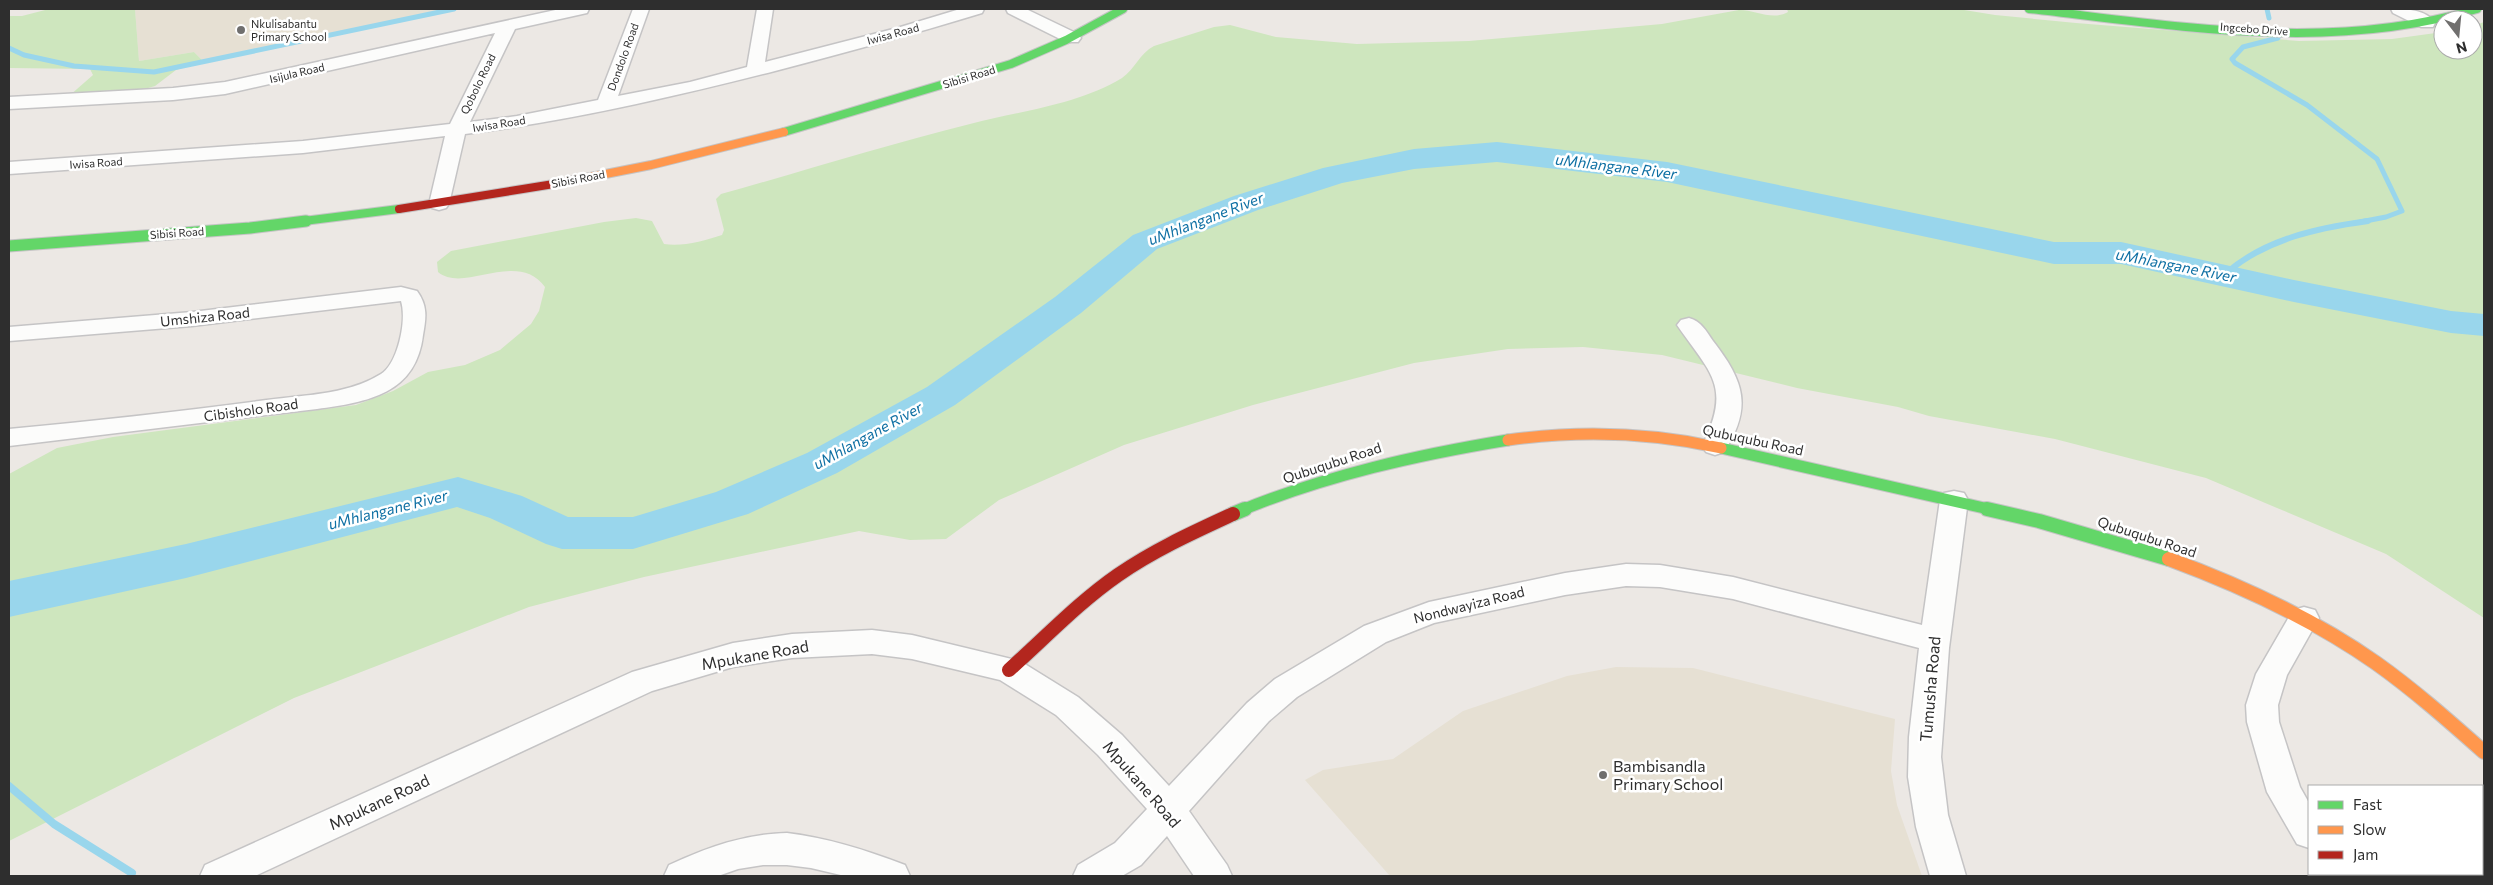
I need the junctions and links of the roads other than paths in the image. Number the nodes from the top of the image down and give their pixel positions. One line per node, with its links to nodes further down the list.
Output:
1 (581, 9): 11 (street, Isijula Road)
2 (641, 9): 15 (street, Dondolo Road)
3 (765, 9): 13 (street)
4 (976, 9): 13 (street, Iwisa Road)
5 (1014, 9): 12 (street)
6 (1123, 9): 12 (street, Sibisi Road)
7 (2029, 9): 10 (street, Ingcebo Drive)
8 (2399, 9): 10 (street)
9 (2478, 9): 10 (street, Ingcebo Drive)
10 (2427, 23)
11 (508, 24): 14 (street, Isijula Road); 16 (street, Qobolo Road)
12 (1072, 38): 18 (street, Sibisi Road)
13 (755, 71): 15 (street, Iwisa Road)
14 (9, 103)
15 (605, 106): 16 (street, Iwisa Road)
16 (456, 131): 17 (street, Iwisa Road); 18 (street, Qobolo Road)
17 (9, 168)
18 (439, 204): 19 (street, Sibisi Road)
19 (9, 246)
20 (401, 294): 22 (street, Umshiza Road); 23 (street, Cibisholo Road)
21 (1689, 325): 24 (street)
22 (9, 334)
23 (9, 438)
24 (1715, 446): 25 (street, Qubuqubu Road); 28 (street, Qubuqubu Road)
25 (1954, 500): 26 (street, Qubuqubu Road); 27 (street, Tumusha Road)
26 (2304, 618): 29 (street, Qubuqubu Road); 31 (street)
27 (1934, 640): 30 (street, Nondwayiza Road); 37 (street, Tumusha Road)
28 (1009, 670): 30 (street, Mpukane Road); 32 (street, Mpukane Road)
29 (2484, 752)
30 (1169, 810): 35 (street, Nondwayiza Road); 36 (street, Mpukane Road)
31 (2308, 831)
32 (218, 876)
33 (682, 876): 34 (street)
34 (892, 876)
35 (1091, 876)
36 (1214, 876)
37 (1948, 876)

